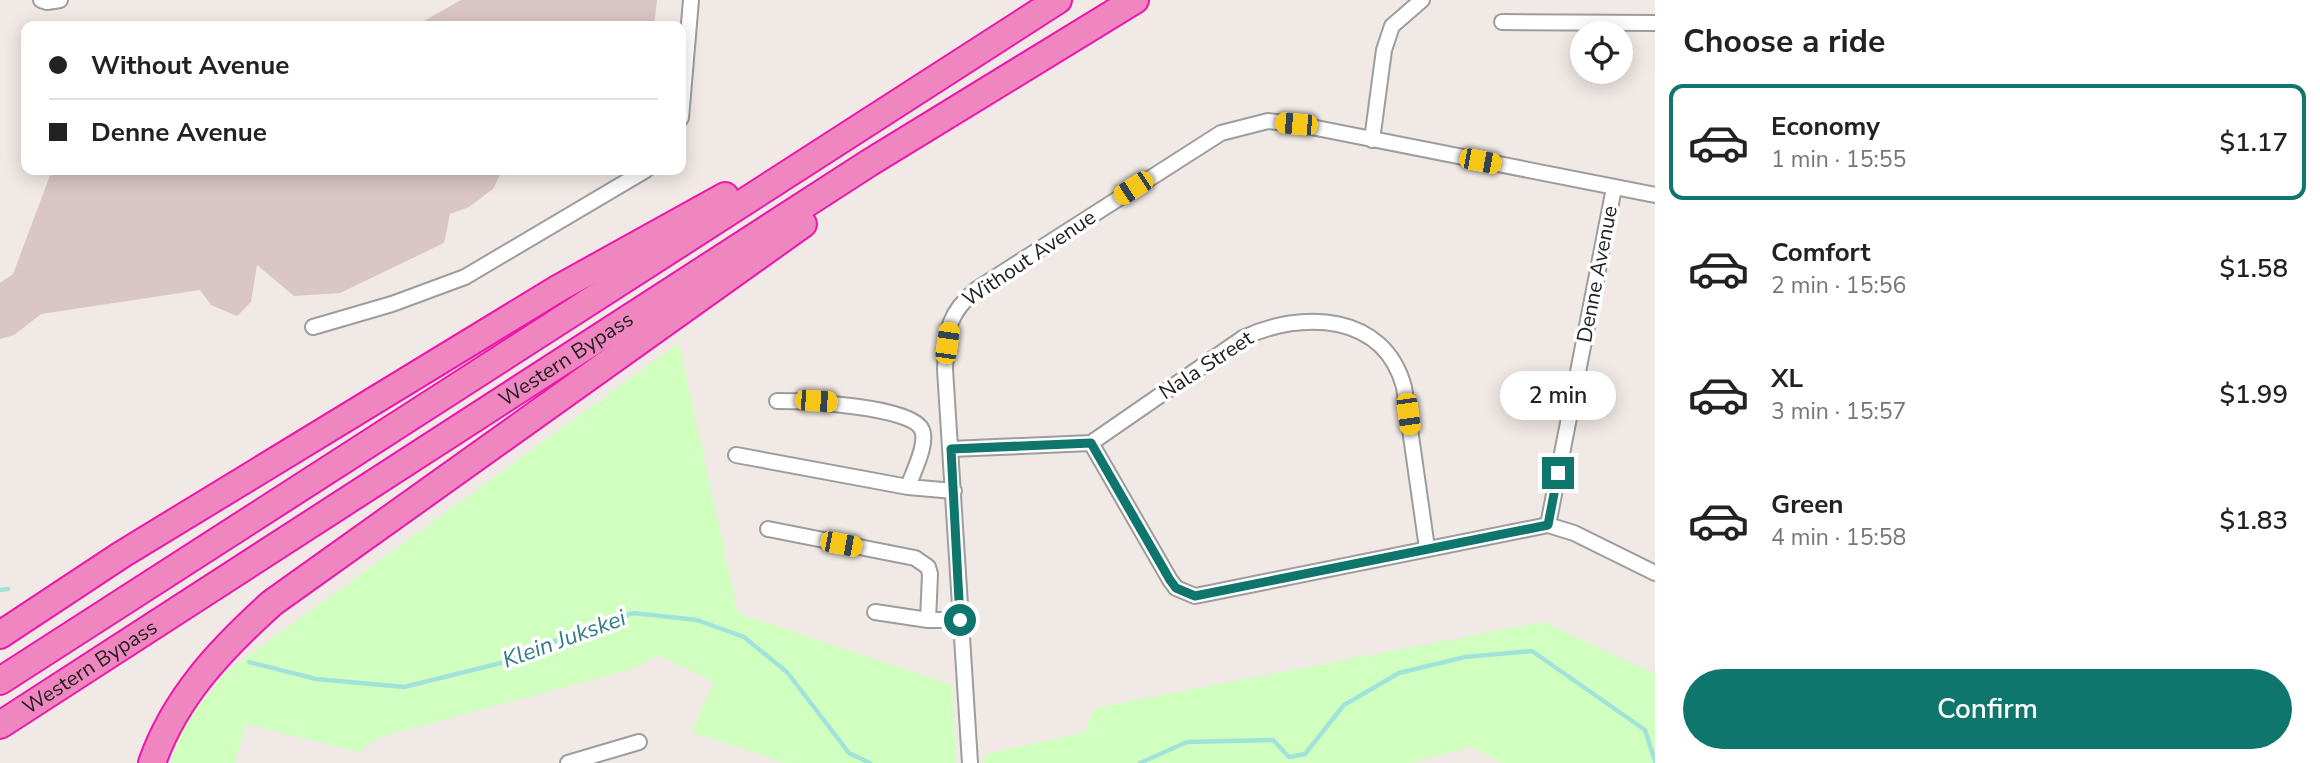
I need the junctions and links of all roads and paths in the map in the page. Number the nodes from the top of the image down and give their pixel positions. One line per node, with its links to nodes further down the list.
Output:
1 (41, 0): 2 (street)
2 (60, 0)
3 (691, 0): 9 (street)
4 (1058, 0): 10 (highway, Western Bypass)
5 (1135, 0): 12 (highway, Western Bypass)
6 (1422, 0): 11 (street)
7 (1502, 22): 8 (street)
8 (1655, 23)
9 (686, 59)
10 (864, 126): 30 (highway); 31 (highway, Western Bypass)
11 (1372, 140): 14 (street, Without Avenue); 19 (street, Without Avenue)
12 (869, 163): 32 (highway, Western Bypass); 35 (highway)
13 (638, 175): 16 (street)
14 (1614, 188): 15 (street, Without Avenue); 23 (street, Denne Avenue)
15 (1655, 195)
16 (313, 327)
17 (777, 401): 21 (street)
18 (1091, 443): 19 (street); 25 (street); 25 (street, Nala Street)
19 (951, 449): 22 (street, Without Avenue)
20 (736, 455): 21 (street)
21 (908, 487): 22 (street)
22 (954, 491): 29 (street, Without Avenue)
23 (1548, 525): 25 (street); 26 (street)
24 (768, 529): 28 (street)
25 (1427, 548)
26 (1655, 573)
27 (875, 612): 28 (street)
28 (928, 620): 29 (street)
29 (960, 620): 34 (street, Without Avenue)
30 (0, 635)
31 (0, 681)
32 (0, 725)
33 (639, 742): 36 (street)
34 (969, 758)
35 (152, 763)
36 (568, 763)

